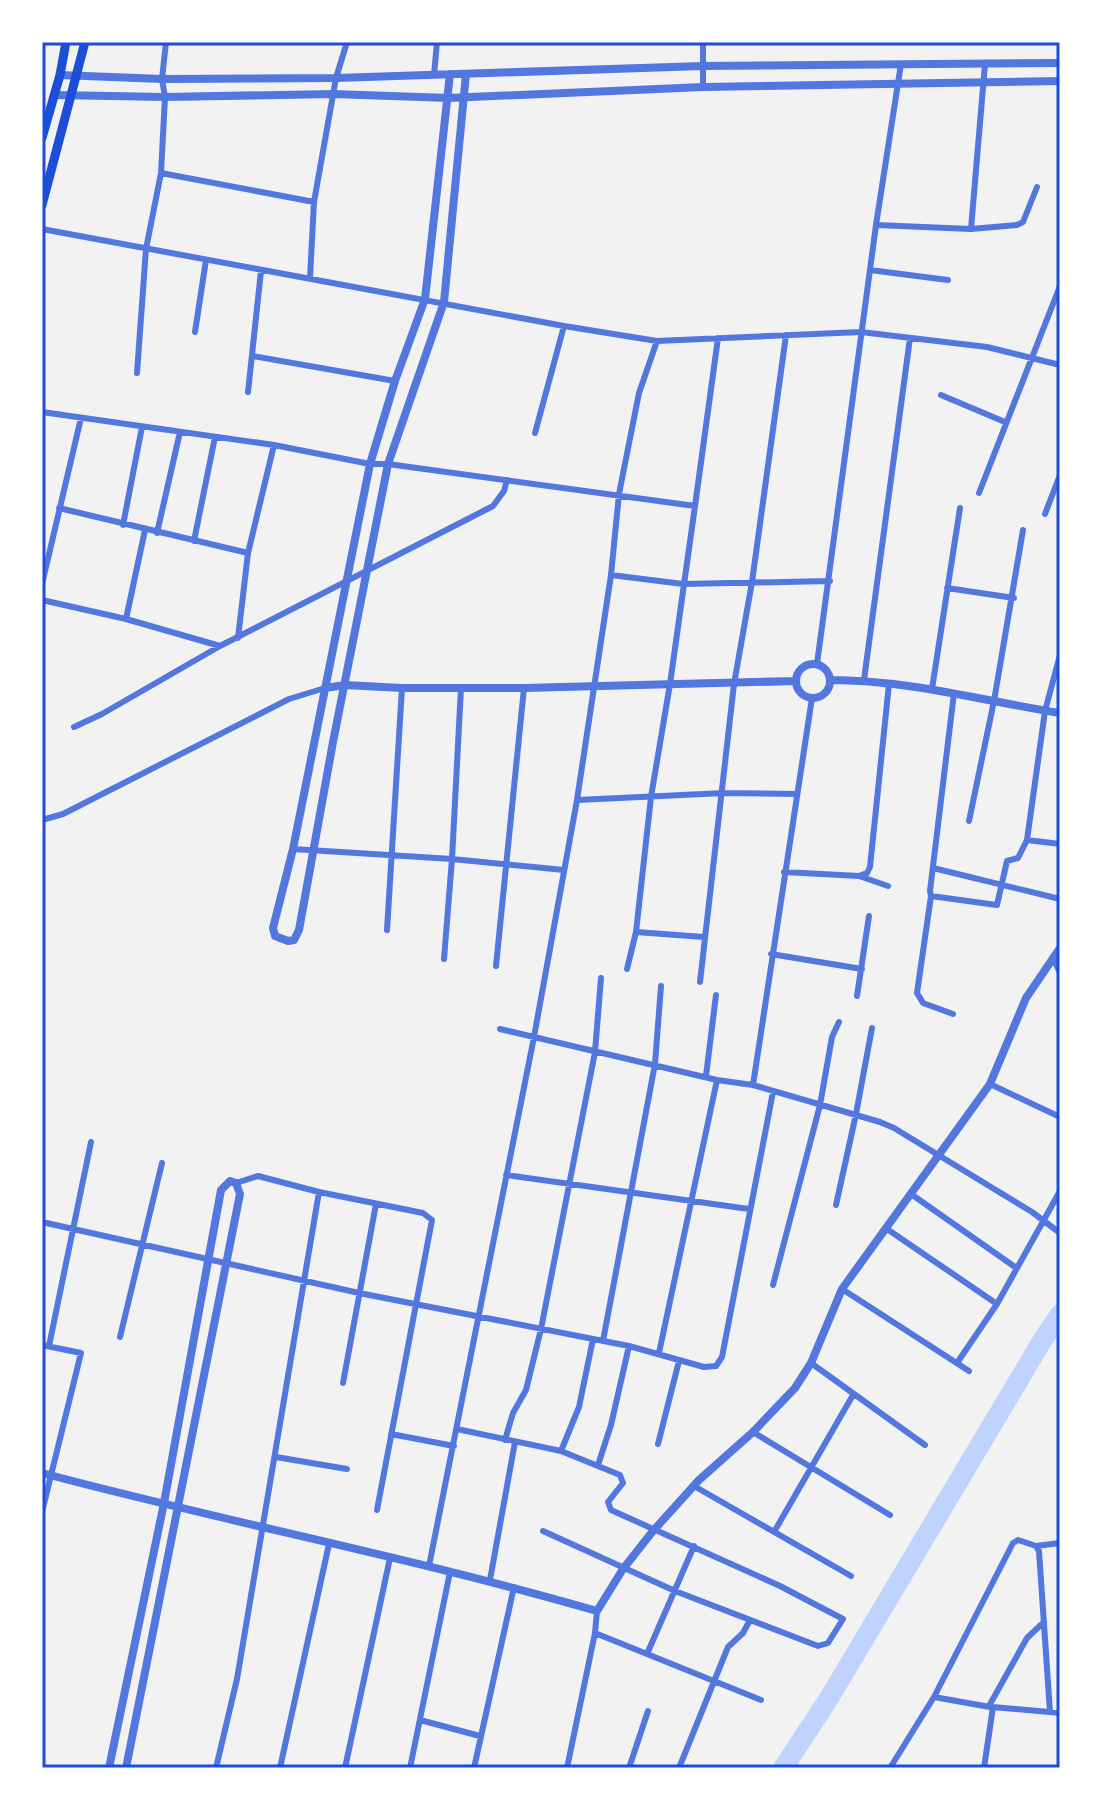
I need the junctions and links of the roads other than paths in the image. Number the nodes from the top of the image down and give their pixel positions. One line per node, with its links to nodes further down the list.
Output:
1 (66, 42): 13 (main road)
2 (85, 42): 15 (main road)
3 (166, 42): 17 (street)
4 (347, 42): 16 (street)
5 (437, 42): 14 (street)
6 (703, 42): 10 (street)
7 (1060, 63): 9 (street)
8 (901, 64): 9 (street); 10 (street); 20 (street)
9 (985, 64): 19 (street)
10 (703, 66): 12 (street); 21 (street)
11 (450, 74): 12 (street); 14 (street); 27 (street)
12 (466, 74): 25 (street)
13 (60, 75): 15 (street); 23 (main road)
14 (434, 75): 16 (street)
15 (76, 77): 17 (street); 24 (main road)
16 (336, 78): 17 (street); 22 (street)
17 (162, 79): 26 (street)
18 (1060, 81): 19 (street)
19 (984, 82): 20 (street); 36 (street)
20 (898, 84): 21 (street); 34 (street)
21 (703, 87): 25 (street)
22 (333, 94): 26 (street); 27 (street); 32 (street)
23 (54, 95): 24 (street); 28 (main road)
24 (72, 95): 26 (street); 33 (main road)
25 (465, 96): 27 (street); 45 (street)
26 (165, 97): 30 (street)
27 (449, 98): 44 (street)
28 (45, 118): 29 (main road)
29 (42, 138)
30 (161, 173): 32 (street); 37 (street)
31 (1037, 187): 36 (street)
32 (314, 202): 41 (street)
33 (42, 205)
34 (876, 225): 36 (street); 39 (street)
35 (42, 229): 37 (street)
36 (971, 229)
37 (146, 249): 38 (street); 56 (street)
38 (206, 260): 40 (street); 47 (street)
39 (870, 270): 42 (street); 48 (street)
40 (261, 271): 41 (street); 53 (street)
41 (310, 278): 44 (street)
42 (948, 280)
43 (1060, 286): 54 (street)
44 (425, 299): 45 (street); 57 (street)
45 (444, 302): 46 (street); 69 (street)
46 (564, 326): 52 (street); 65 (street)
47 (195, 332)
48 (861, 332): 49 (street); 51 (street); 87 (street)
49 (786, 335): 50 (street); 88 (street)
50 (718, 338): 52 (street); 74 (street)
51 (910, 338): 54 (street); 100 (street)
52 (657, 341): 73 (street)
53 (253, 356): 57 (street); 58 (street)
54 (1032, 357): 55 (street); 62 (street)
55 (1060, 365)
56 (137, 373)
57 (395, 381): 68 (street)
58 (248, 392)
59 (941, 395): 62 (street)
60 (42, 412): 61 (street)
61 (81, 418): 63 (street); 75 (street)
62 (1005, 422): 72 (street)
63 (142, 427): 64 (street); 78 (street)
64 (180, 432): 66 (street); 81 (street)
65 (535, 433)
66 (215, 437): 67 (street); 82 (street)
67 (274, 445): 68 (street); 83 (street)
68 (370, 464): 69 (street); 86 (street)
69 (388, 464): 71 (street); 84 (street)
70 (1060, 475): 77 (street)
71 (507, 480): 73 (street); 84 (street)
72 (979, 493)
73 (619, 494): 74 (street); 85 (street)
74 (695, 506): 90 (street)
75 (59, 508): 78 (street); 89 (street)
76 (960, 508): 91 (street)
77 (1045, 514)
78 (123, 525): 79 (street)
79 (145, 530): 81 (street); 94 (street)
80 (1023, 530): 92 (street)
81 (157, 533): 82 (street)
82 (194, 541): 83 (street)
83 (248, 553): 95 (street)
84 (368, 569): 86 (street); 105 (street)
85 (611, 575): 90 (street); 106 (street)
86 (347, 580): 95 (street); 107 (street)
87 (830, 581): 88 (street); 98 (street)
88 (752, 582): 90 (street); 103 (street)
89 (42, 584)
90 (683, 584): 102 (street)
91 (947, 588): 92 (street); 111 (street)
92 (1014, 598): 114 (street)
93 (42, 600): 94 (street)
94 (126, 619): 96 (street)
95 (238, 638): 96 (street)
96 (220, 646): 117 (street)
97 (1060, 655): 115 (street)
98 (817, 664): 99 (street); 101 (street)
99 (830, 680): 100 (street); 113 (street)
100 (864, 680): 104 (street)
101 (796, 681): 103 (street); 113 (street)
102 (670, 684): 103 (street); 106 (street); 120 (street)
103 (734, 684): 118 (street)
104 (889, 684): 111 (street); 134 (street)
105 (345, 685): 107 (street); 108 (street); 127 (street)
106 (595, 686): 110 (street); 121 (street)
107 (325, 688): 122 (street); 126 (street)
108 (402, 688): 109 (street); 128 (street)
109 (461, 688): 110 (street); 129 (street)
110 (524, 688): 130 (street)
111 (932, 689): 112 (street)
112 (954, 693): 114 (street); 131 (street)
113 (812, 698): 119 (street)
114 (994, 701): 115 (street); 123 (street)
115 (1045, 711): 116 (street); 124 (street)
116 (1060, 713)
117 (74, 727)
118 (724, 793): 119 (street); 120 (street); 142 (street)
119 (797, 794): 133 (street)
120 (651, 797): 121 (street); 141 (street)
121 (577, 800): 132 (street)
122 (42, 820)
123 (969, 821)
124 (1027, 840): 125 (street); 135 (street)
125 (1060, 844)
126 (293, 849): 127 (street); 127 (street)
127 (314, 850): 128 (street)
128 (390, 855): 129 (street); 140 (street)
129 (452, 859): 130 (street); 146 (street)
130 (508, 864): 132 (street); 147 (street)
131 (933, 868): 135 (street); 137 (street)
132 (564, 870): 160 (street)
133 (784, 872): 134 (street); 144 (street)
134 (859, 876): 136 (street)
135 (1001, 885): 137 (street); 138 (street)
136 (888, 886)
137 (931, 896): 156 (street)
138 (1060, 899)
139 (869, 916): 149 (street)
140 (387, 930)
141 (636, 932): 142 (street); 148 (street)
142 (704, 937): 152 (street)
143 (1060, 948): 145 (street)
144 (771, 954): 149 (street); 166 (street)
145 (1053, 958): 150 (street); 165 (street)
146 (444, 959)
147 (496, 966)
148 (627, 969)
149 (862, 969): 155 (street)
150 (1060, 973)
151 (601, 978): 161 (street)
152 (700, 982)
153 (661, 986): 162 (street)
154 (716, 995): 163 (street)
155 (857, 996)
156 (953, 1014)
157 (839, 1022): 168 (street)
158 (872, 1028): 169 (street)
159 (500, 1029): 160 (street)
160 (534, 1037): 161 (street); 174 (street)
161 (595, 1052): 162 (street); 176 (street)
162 (655, 1064): 163 (street); 179 (street)
163 (706, 1076): 164 (street)
164 (717, 1080): 166 (street); 181 (street)
165 (990, 1084): 170 (street); 172 (street)
166 (753, 1085): 167 (street)
167 (773, 1092): 168 (street); 184 (street)
168 (820, 1105): 169 (street); 195 (street)
169 (856, 1114): 172 (street); 183 (street)
170 (1060, 1117)
171 (91, 1142): 188 (street)
172 (938, 1157): 180 (street); 186 (street)
173 (162, 1163): 190 (street)
174 (506, 1175): 176 (street); 200 (street)
175 (236, 1183): 178 (street); 191 (street); 192 (street)
176 (569, 1186): 179 (street); 201 (street)
177 (1060, 1191): 186 (street)
178 (319, 1192): 182 (street); 194 (street)
179 (630, 1193): 181 (street); 204 (street)
180 (911, 1194): 187 (street); 193 (street)
181 (690, 1199): 184 (street); 207 (street)
182 (376, 1204): 197 (street); 198 (street)
183 (836, 1205)
184 (749, 1209): 208 (street)
185 (42, 1222): 188 (street)
186 (1044, 1222): 189 (street); 193 (street)
187 (887, 1229): 196 (street); 199 (street)
188 (74, 1230): 190 (street); 205 (street)
189 (1060, 1233)
190 (142, 1245): 191 (street); 202 (street)
191 (208, 1259): 192 (street); 229 (street)
192 (227, 1263): 194 (street); 230 (street)
193 (1015, 1267): 199 (street)
194 (304, 1280): 197 (street); 223 (street)
195 (773, 1285)
196 (842, 1289): 209 (street); 210 (street)
197 (359, 1293): 198 (street); 212 (street)
198 (416, 1303): 200 (street); 216 (street)
199 (997, 1304): 210 (street)
200 (480, 1315): 201 (street); 214 (street)
201 (541, 1329): 203 (street); 217 (street)
202 (120, 1337)
203 (593, 1339): 204 (street); 222 (street)
204 (603, 1341): 206 (street)
205 (45, 1346): 227 (street)
206 (629, 1346): 207 (street); 224 (street)
207 (659, 1353): 208 (street)
208 (679, 1361): 219 (street)
209 (811, 1363): 213 (street); 215 (street)
210 (957, 1363): 211 (street)
211 (969, 1371)
212 (343, 1383)
213 (853, 1395): 220 (street); 225 (street)
214 (457, 1429): 217 (street); 221 (street)
215 (753, 1432): 225 (street); 228 (street)
216 (391, 1434): 221 (street); 231 (street)
217 (505, 1440): 218 (street)
218 (515, 1442): 222 (street); 247 (street)
219 (658, 1444)
220 (925, 1445)
221 (454, 1446): 243 (street)
222 (561, 1451): 224 (street)
223 (276, 1457): 226 (street); 234 (street)
224 (598, 1465): 236 (street)
225 (811, 1468): 233 (street); 237 (street)
226 (347, 1469)
227 (46, 1474): 229 (street); 232 (street)
228 (694, 1486): 236 (street); 237 (street)
229 (164, 1503): 230 (street); 264 (street)
230 (179, 1507): 234 (street); 265 (street)
231 (377, 1510)
232 (42, 1512)
233 (890, 1515)
234 (264, 1527): 239 (street); 266 (street)
235 (543, 1531): 244 (street)
236 (653, 1531): 240 (street); 244 (street)
237 (774, 1532): 246 (street)
238 (1060, 1543): 241 (street)
239 (329, 1544): 242 (street); 267 (street)
240 (694, 1546): 249 (street); 251 (street)
241 (1036, 1546): 252 (street); 256 (street)
242 (390, 1558): 243 (street); 268 (street)
243 (429, 1566): 245 (street)
244 (623, 1569): 249 (street); 250 (street)
245 (450, 1572): 247 (street); 262 (street)
246 (851, 1576)
247 (490, 1580): 248 (street)
248 (514, 1587): 250 (street); 263 (street)
249 (675, 1591): 251 (street); 254 (street)
250 (597, 1611): 253 (street)
251 (750, 1620): 255 (street)
252 (1044, 1622): 258 (street); 260 (street)
253 (595, 1633): 254 (street); 271 (street)
254 (647, 1654): 255 (street)
255 (713, 1682): 257 (street); 273 (street)
256 (934, 1697): 258 (street); 274 (street)
257 (761, 1700)
258 (991, 1707): 260 (street); 275 (street)
259 (648, 1711): 272 (street)
260 (1050, 1712): 261 (street)
261 (1060, 1713)
262 (420, 1720): 263 (street); 269 (street)
263 (480, 1736): 270 (street)
264 (109, 1768)
265 (126, 1768)
266 (216, 1768)
267 (280, 1768)
268 (345, 1768)
269 (410, 1768)
270 (474, 1768)
271 (567, 1768)
272 (629, 1768)
273 (679, 1768)
274 (890, 1768)
275 (984, 1768)

